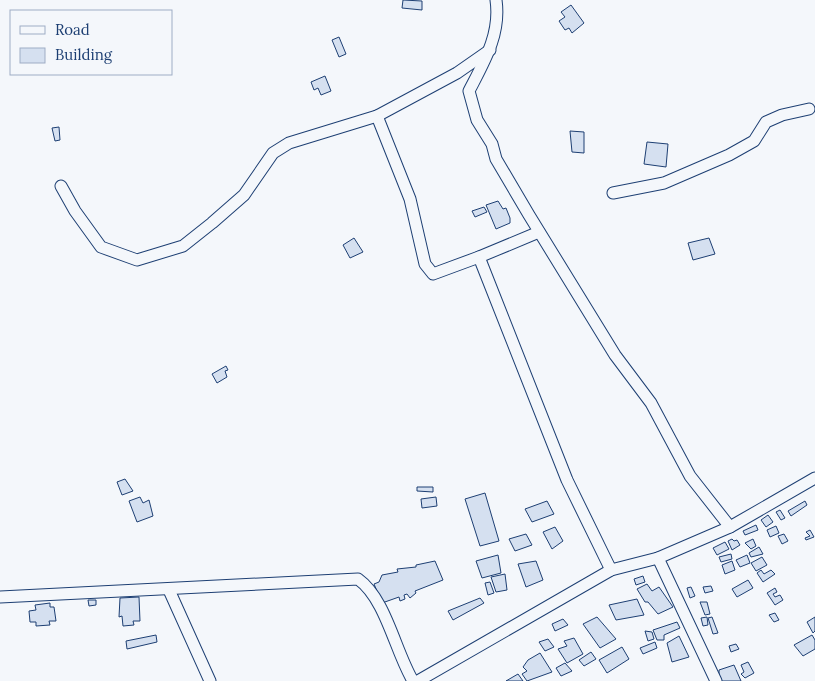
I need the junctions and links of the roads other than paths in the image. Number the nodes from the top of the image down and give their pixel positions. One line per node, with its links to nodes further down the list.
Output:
1 (496, 0): 2 (street)
2 (490, 50): 4 (street); 7 (street)
3 (809, 109): 6 (street)
4 (377, 116): 5 (street); 8 (street)
5 (61, 186)
6 (614, 193)
7 (539, 232): 8 (street); 10 (street)
8 (479, 258): 12 (street)
9 (815, 478): 10 (street)
10 (730, 527): 11 (street)
11 (658, 558): 12 (street); 18 (street)
12 (611, 570): 17 (street)
13 (169, 590): 14 (street); 15 (street); 16 (street)
14 (0, 597)
15 (210, 681)
16 (412, 681)
17 (418, 681)
18 (716, 681)

